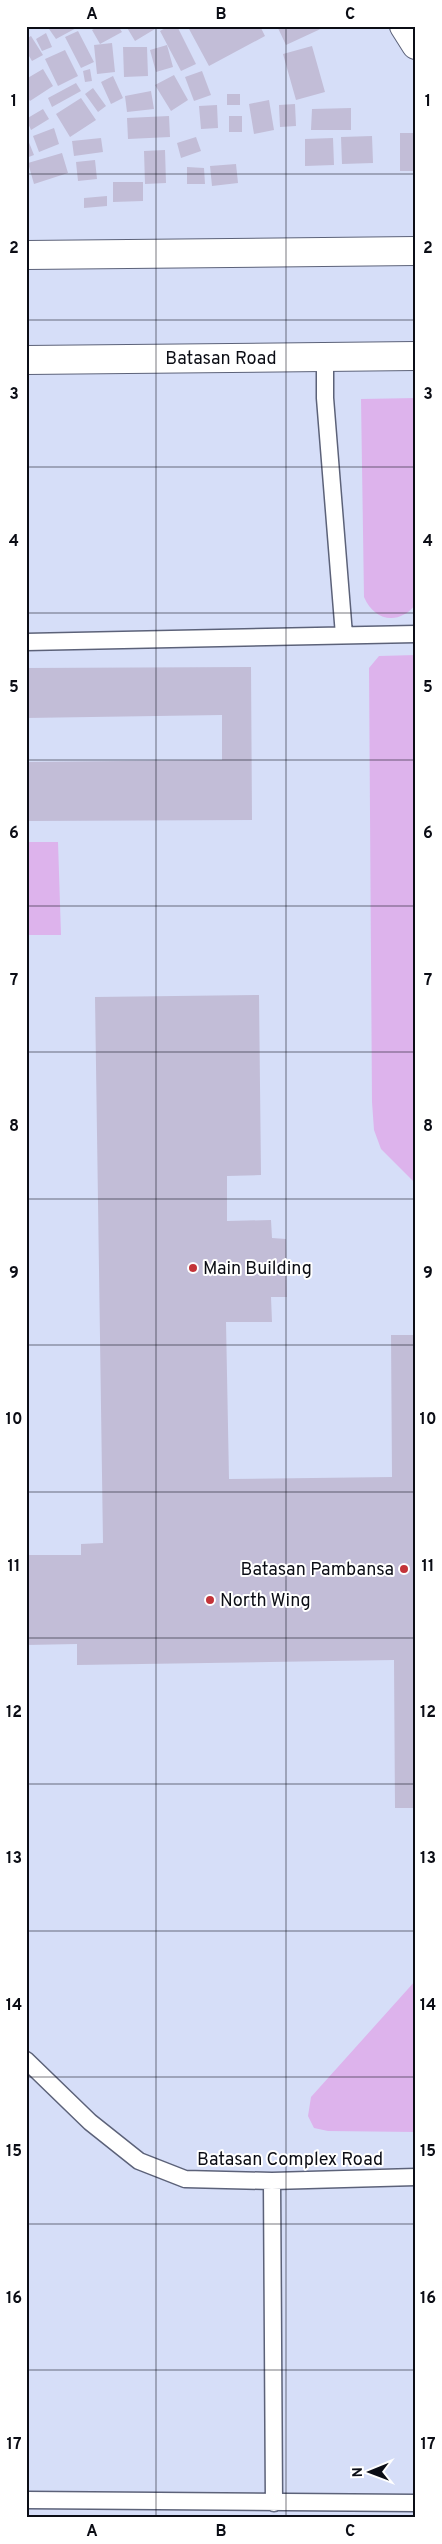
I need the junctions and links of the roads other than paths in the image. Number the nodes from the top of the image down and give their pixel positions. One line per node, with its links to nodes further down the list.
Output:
1 (404, 26): 2 (main road)
2 (416, 45)
3 (416, 251): 4 (main road)
4 (26, 255)
5 (416, 356): 6 (main road, Batasan Road)
6 (325, 358): 7 (main road, Batasan Road); 9 (lane)
7 (26, 360)
8 (416, 634): 9 (lane)
9 (344, 635): 10 (lane)
10 (26, 642)
11 (26, 2060): 13 (lane, Batasan Complex Road)
12 (416, 2177): 13 (lane, Batasan Complex Road)
13 (272, 2180): 15 (lane)
14 (26, 2500): 15 (lane)
15 (274, 2503): 16 (lane)
16 (416, 2503)

